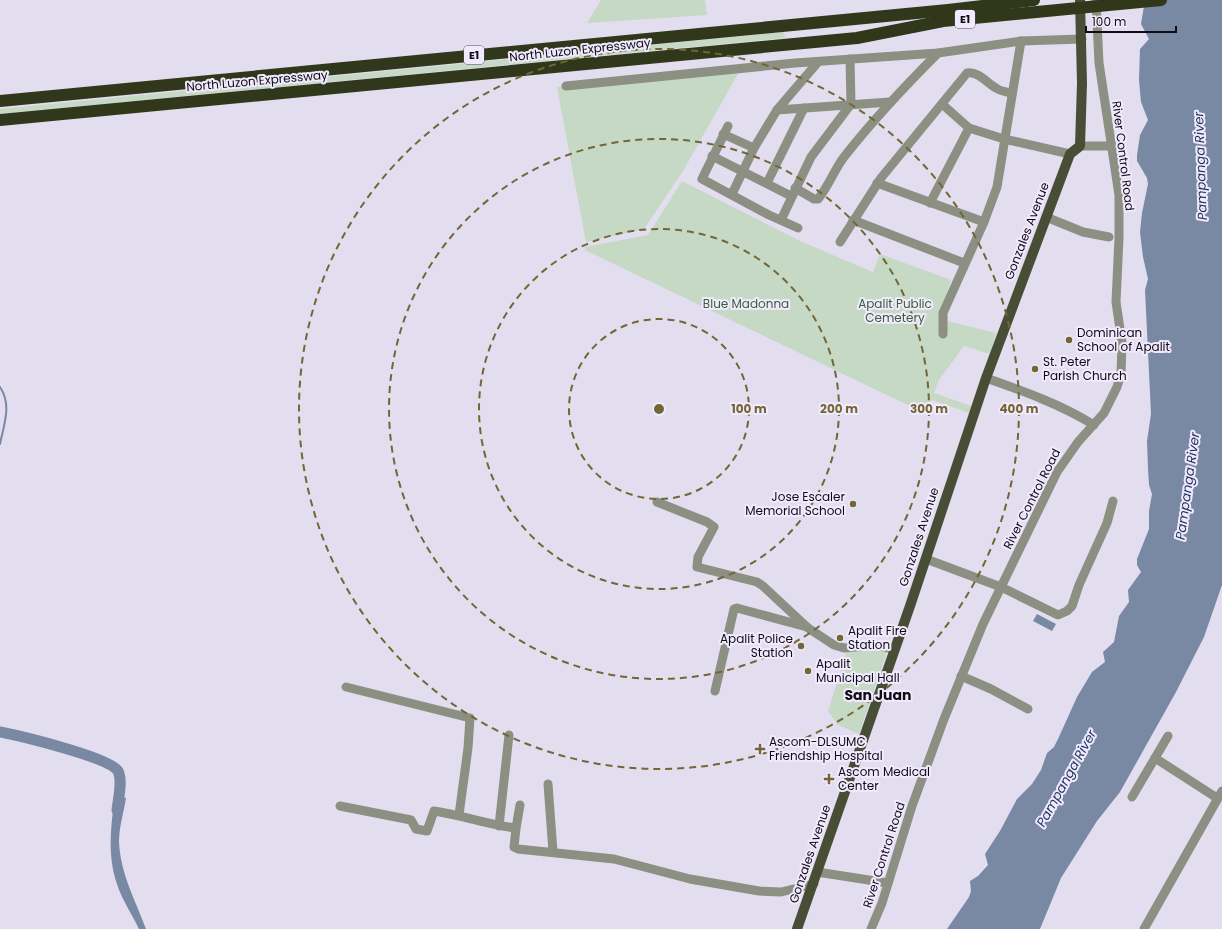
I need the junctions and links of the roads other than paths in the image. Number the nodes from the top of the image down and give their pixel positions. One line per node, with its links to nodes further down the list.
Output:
1 (1034, 0): 12 (highway, North Luzon Expressway / E1)
2 (1096, 0): 24 (street, River Control Road)
3 (1161, 0): 4 (highway, North Luzon Expressway / E1)
4 (1077, 4): 5 (main road); 18 (highway, North Luzon Expressway / E1)
5 (1082, 39): 6 (street); 23 (main road)
6 (1021, 41): 7 (street); 11 (street)
7 (938, 53): 8 (street); 13 (street)
8 (850, 59): 9 (street); 14 (street)
9 (818, 62): 10 (street); 17 (street)
10 (566, 86)
11 (1012, 93): 15 (street); 22 (street)
12 (0, 101)
13 (890, 102): 14 (street); 31 (street)
14 (852, 104): 16 (street); 31 (street)
15 (942, 104): 20 (street); 30 (street)
16 (804, 108): 17 (street); 29 (street)
17 (777, 110): 25 (street)
18 (0, 120)
19 (728, 126): 21 (street)
20 (969, 128): 22 (street); 33 (street)
21 (724, 134): 25 (street); 27 (street)
22 (1004, 140): 26 (street); 37 (street)
23 (1080, 146): 24 (street); 26 (main road)
24 (1112, 146): 44 (street, River Control Road)
25 (754, 148): 28 (street)
26 (1070, 154): 34 (main road, Gonzales Avenue)
27 (712, 156): 28 (street); 32 (street)
28 (743, 171): 29 (street); 32 (street)
29 (767, 183): 31 (street)
30 (877, 183): 33 (street); 36 (street)
31 (793, 192): 35 (street)
32 (732, 194): 35 (street)
33 (930, 203): 37 (street)
34 (1046, 217): 39 (street); 43 (main road, Gonzales Avenue)
35 (781, 220): 38 (street)
36 (853, 220): 40 (street); 41 (street)
37 (984, 222): 41 (street)
38 (798, 228)
39 (1109, 237)
40 (840, 242)
41 (964, 263): 42 (street)
42 (943, 334)
43 (986, 378): 44 (street); 47 (main road, Gonzales Avenue)
44 (1094, 425): 48 (street, River Control Road)
45 (1113, 501): 48 (street)
46 (657, 502): 49 (street)
47 (926, 559): 48 (street); 50 (main road, Gonzales Avenue)
48 (1001, 587): 51 (street, River Control Road)
49 (808, 628): 50 (street); 53 (street)
50 (895, 650): 67 (main road, Gonzales Avenue)
51 (961, 676): 54 (street); 68 (street, River Control Road)
52 (346, 687): 63 (street)
53 (715, 691)
54 (1028, 709)
55 (509, 735): 64 (street)
56 (1168, 736): 57 (street)
57 (1155, 758): 59 (street); 60 (street)
58 (548, 784): 66 (street)
59 (1220, 795): 72 (street)
60 (1132, 797)
61 (520, 805): 65 (street)
62 (340, 806): 63 (street)
63 (459, 815): 64 (street)
64 (499, 826): 65 (street)
65 (516, 828): 66 (street)
66 (552, 852): 69 (street)
67 (817, 872): 68 (street); 69 (main road, Gonzales Avenue)
68 (888, 883): 71 (street, River Control Road)
69 (814, 884): 70 (main road, Gonzales Avenue)
70 (797, 929)
71 (871, 929)
72 (1145, 929)

